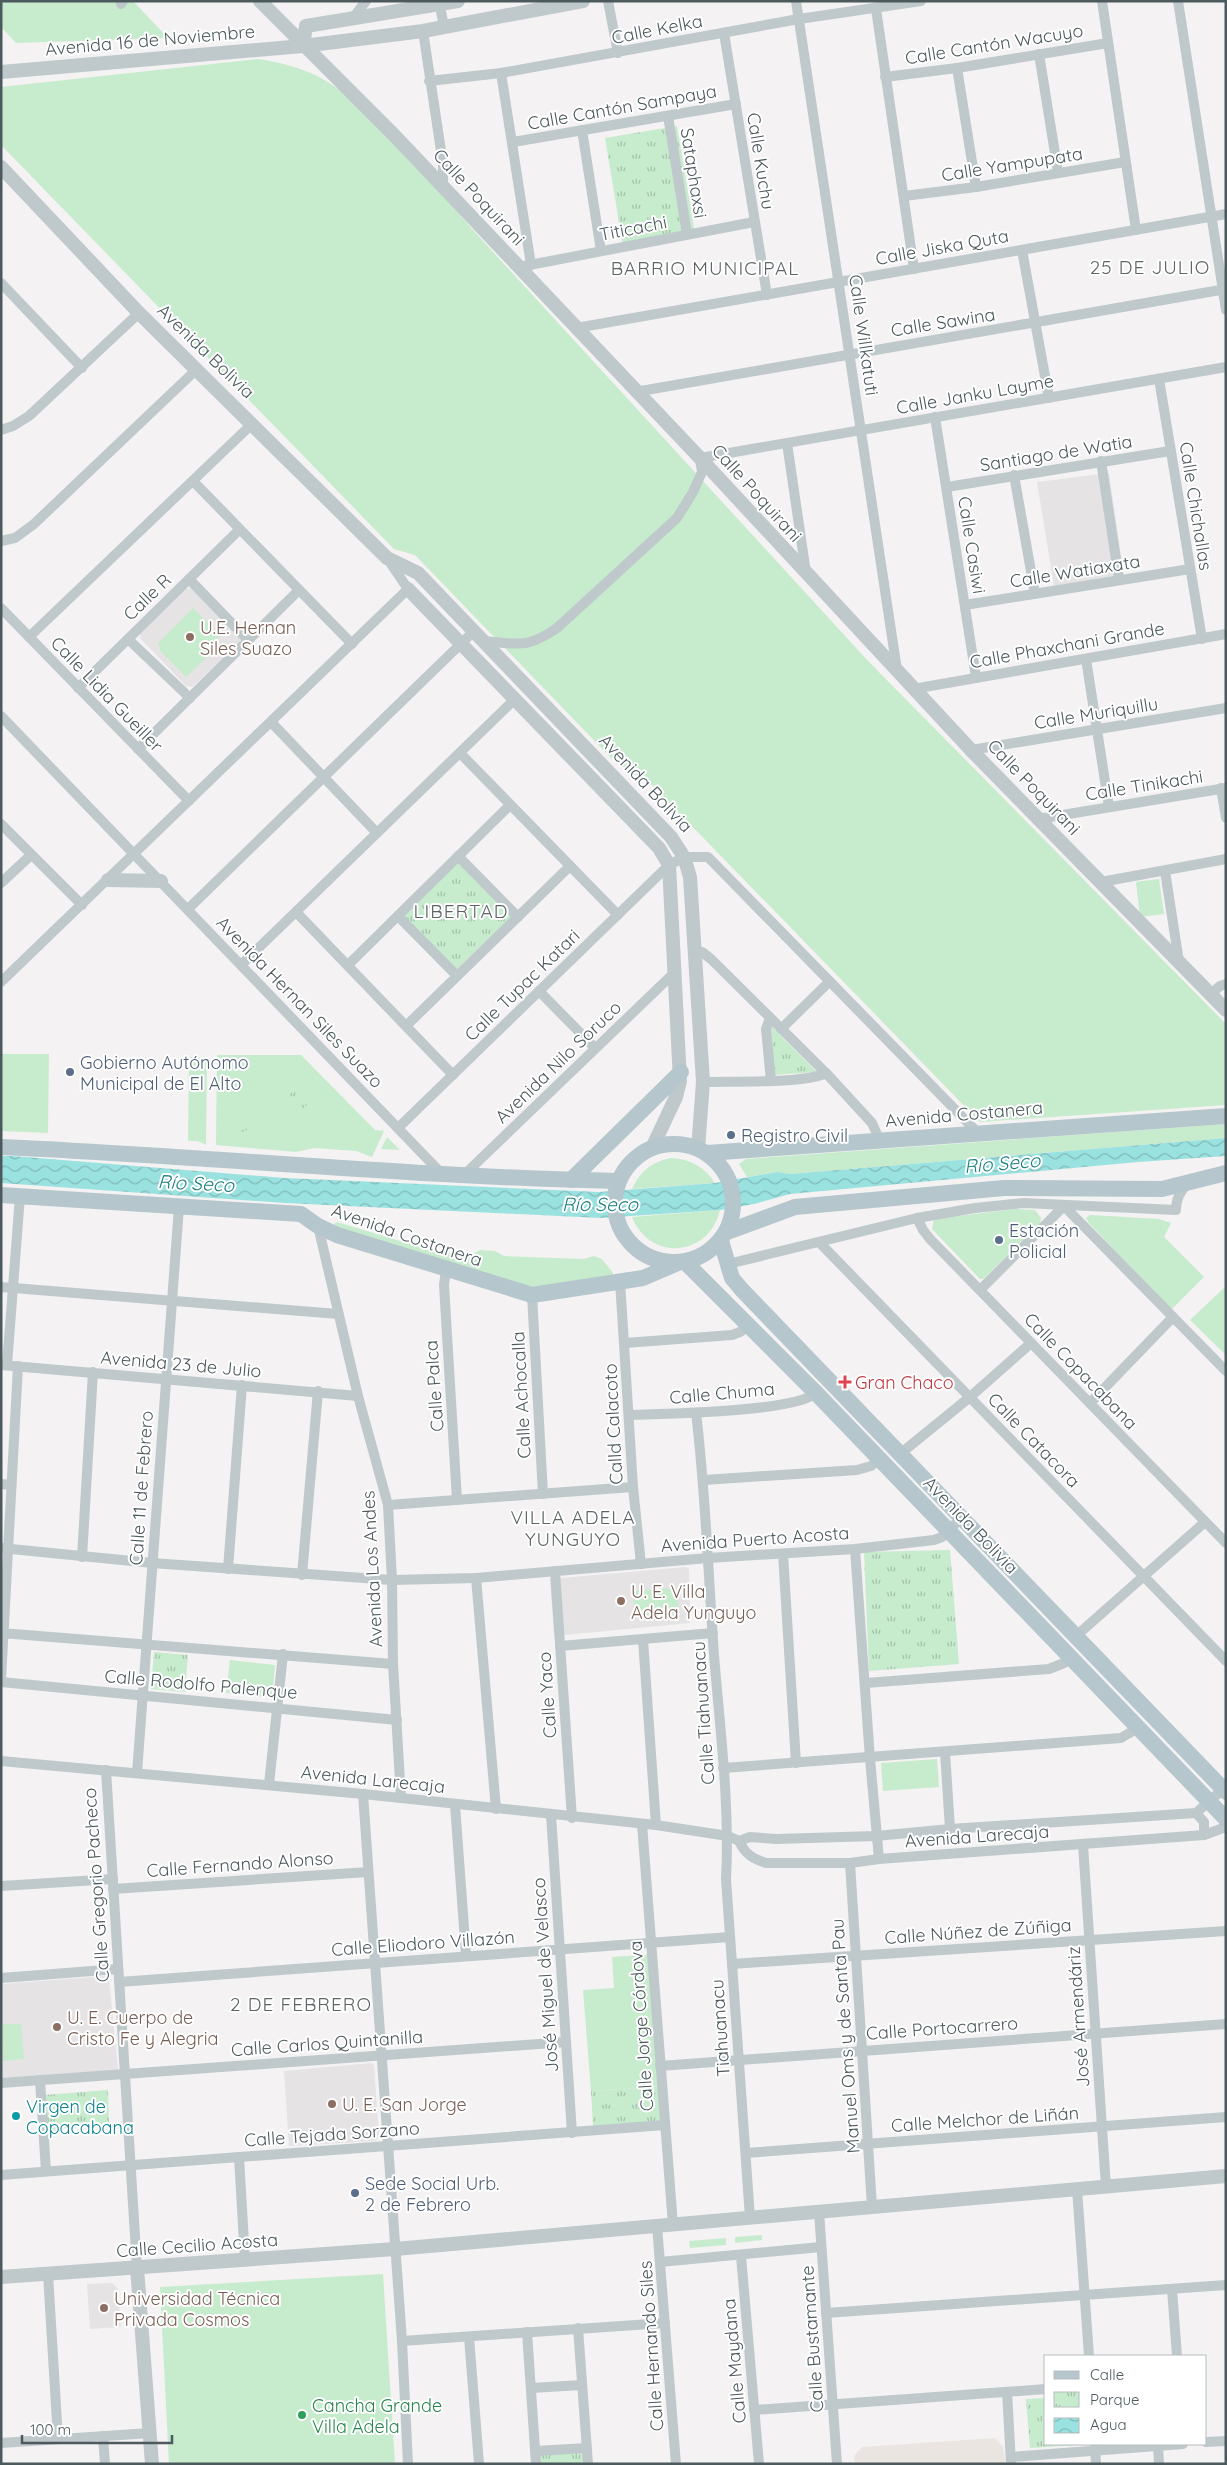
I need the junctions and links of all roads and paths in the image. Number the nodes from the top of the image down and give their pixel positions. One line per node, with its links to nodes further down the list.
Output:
1 (260, 1): 18 (street, Calle Poquirani)
2 (366, 1): 12 (street)
3 (458, 1): 10 (street)
4 (583, 1): 14 (street, Avenida 16 de Noviembre)
5 (608, 1): 19 (street)
6 (796, 1): 13 (street, Calle Willkatuti)
7 (921, 1): 11 (street, Calle Kelka)
8 (1102, 1): 17 (street)
9 (1178, 1): 37 (street)
10 (439, 3): 12 (street); 14 (street)
11 (876, 9): 13 (street, Calle Kelka); 24 (street)
12 (352, 19): 18 (street)
13 (799, 20): 16 (street, Calle Kelka); 45 (street, Calle Willkatuti)
14 (444, 27): 15 (street, Avenida 16 de Noviembre)
15 (423, 31): 18 (street, Avenida 16 de Noviembre); 25 (street)
16 (724, 33): 19 (street, Calle Kelka); 26 (street, Calle Kuchu)
17 (1108, 43): 20 (street, Calle Cantón Wacuyo); 30 (street)
18 (303, 46): 22 (street, Avenida 16 de Noviembre); 33 (street, Calle Poquirani)
19 (618, 53): 23 (street, Calle Kelka)
20 (1039, 54): 21 (street, Calle Cantón Wacuyo); 32 (street)
21 (957, 68): 24 (street, Calle Cantón Wacuyo); 34 (street)
22 (1, 72)
23 (501, 73): 25 (street, Calle Kelka); 29 (street)
24 (885, 77): 35 (street)
25 (429, 82): 33 (street)
26 (736, 104): 27 (street, Calle Cantón Sampaya); 38 (street, Calle Kuchu)
27 (668, 116): 28 (street, Calle Cantón Sampaya); 40 (street, Sataphaxsi)
28 (582, 130): 29 (street, Calle Cantón Sampaya); 42 (street)
29 (513, 142): 43 (street)
30 (1125, 162): 32 (street, Calle Yampupata); 39 (street)
31 (1, 167): 50 (street, Avenida Bolivia)
32 (1058, 172): 34 (street, Calle Yampupata)
33 (443, 186): 43 (street, Calle Poquirani)
34 (976, 187): 35 (street, Calle Yampupata)
35 (904, 196): 44 (street)
36 (1226, 214): 37 (street, Calle Jiska Quta)
37 (1211, 217): 39 (street, Calle Jiska Quta); 47 (street)
38 (754, 222): 40 (street, Titicachi); 48 (street, Calle Kuchu)
39 (1136, 230): 41 (street, Calle Jiska Quta)
40 (687, 234): 42 (street, Titicachi)
41 (1022, 250): 44 (street, Calle Jiska Quta); 51 (street)
42 (601, 251): 43 (street, Titicachi)
43 (525, 266): 52 (street, Calle Poquirani)
44 (914, 269): 45 (street, Calle Jiska Quta)
45 (840, 282): 48 (street, Calle Jiska Quta); 53 (street, Calle Willkatuti)
46 (1, 283): 55 (street)
47 (1224, 290): 49 (street); 51 (street, Calle Sawina)
48 (767, 295): 52 (street, Calle Jiska Quta)
49 (1226, 310)
50 (139, 313): 55 (street); 56 (street, Avenida Bolivia)
51 (1036, 323): 53 (street, Calle Sawina); 59 (street)
52 (576, 328): 58 (street, Calle Poquirani)
53 (850, 353): 58 (street, Calle Sawina); 63 (street, Calle Willkatuti)
54 (1226, 367): 57 (street, Calle Janku Layme)
55 (82, 368): 62 (street)
56 (197, 369): 61 (street, Avenida Bolivia); 72 (street)
57 (1159, 379): 59 (street, Calle Janku Layme); 65 (street, Calle Chichallas)
58 (635, 392): 66 (street, Calle Poquirani)
59 (1049, 398): 60 (street, Calle Janku Layme)
60 (935, 418): 63 (street, Calle Janku Layme); 70 (street, Calle Casiwi)
61 (252, 424): 69 (street); 73 (street, Avenida Bolivia)
62 (1, 430)
63 (861, 430): 64 (street, Calle Janku Layme); 92 (street, Calle Willkatuti)
64 (787, 443): 66 (street, Calle Janku Layme); 75 (street)
65 (1170, 451): 67 (street, Santiago de Watia); 74 (street, Calle Chichallas)
66 (700, 458): 75 (street, Calle Poquirani); 84 (street)
67 (1101, 462): 68 (street, Santiago de Watia); 77 (street)
68 (1014, 476): 70 (street, Santiago de Watia); 80 (street)
69 (193, 482): 71 (street); 85 (street)
70 (947, 487): 81 (street, Calle Casiwi)
71 (239, 530): 76 (street, Calle R); 79 (street)
72 (1, 541)
73 (387, 558): 78 (street, Avenida Bolivia); 84 (street, Avenida Bolivia)
74 (1190, 569): 77 (street, Calle Watiaxata); 87 (street, Calle Chichallas)
75 (807, 575): 92 (street, Calle Poquirani)
76 (189, 579): 86 (street, Calle R); 88 (street)
77 (1119, 579): 80 (street, Calle Watiaxata)
78 (408, 589): 89 (street, Avenida Bolivia); 90 (street)
79 (298, 591): 88 (street); 90 (street)
80 (1035, 594): 81 (street, Calle Watiaxata)
81 (965, 605): 93 (street, Calle Casiwi)
82 (1, 608): 85 (street, Calle Lidia Gueiller)
83 (1226, 634): 87 (street, Calle Phaxchani Grande)
84 (479, 636): 89 (street); 117 (street, Avenida Bolivia)
85 (29, 637): 94 (street, Calle Lidia Gueiller)
86 (128, 639): 94 (street, Calle R); 96 (street)
87 (1202, 639): 91 (street, Calle Phaxchani Grande)
88 (248, 640): 96 (street)
89 (462, 643): 97 (street, Avenida Bolivia); 105 (street)
90 (352, 644): 100 (street)
91 (1086, 659): 93 (street, Calle Phaxchani Grande); 101 (street)
92 (898, 672): 95 (street, Calle Poquirani)
93 (976, 677): 95 (street, Calle Phaxchani Grande)
94 (78, 688): 102 (street, Calle Lidia Gueiller)
95 (913, 689): 103 (street, Calle Poquirani)
96 (190, 698): 102 (street)
97 (515, 699): 104 (street); 119 (street, Avenida Bolivia)
98 (1226, 708): 101 (street, Calle Muriquillu)
99 (1, 716): 114 (street, Avenida Hernan Siles Suazo)
100 (271, 722): 105 (street); 107 (street)
101 (1096, 729): 103 (street, Calle Muriquillu); 109 (street)
102 (138, 749): 107 (street, Calle Lidia Gueiller)
103 (971, 750): 110 (street, Calle Poquirani)
104 (460, 753): 108 (street); 113 (street)
105 (324, 777): 113 (street); 127 (street)
106 (1223, 788): 109 (street, Calle Tinikachi); 111 (street)
107 (189, 802): 114 (street)
108 (510, 805): 116 (street); 120 (street)
109 (1109, 807): 110 (street, Calle Tinikachi)
110 (1038, 818): 124 (street, Calle Poquirani)
111 (1226, 818)
112 (1, 824): 115 (street)
113 (377, 833): 128 (street)
114 (135, 854): 122 (street); 123 (street, Avenida Hernan Siles Suazo)
115 (31, 855): 125 (street); 126 (street)
116 (458, 856): 130 (street); 131 (street)
117 (684, 856): 119 (street, Calle Tupac Katari); 132 (street, Avenida Bolivia); 139 (street)
118 (1226, 859): 121 (street)
119 (669, 865): 129 (street, Calle Tupac Katari); 136 (street)
120 (570, 866): 129 (street); 131 (street)
121 (1165, 870): 124 (street); 133 (street)
122 (108, 880): 123 (street); 126 (street)
123 (161, 881): 127 (street, Avenida Hernan Siles Suazo)
124 (1101, 882): 133 (street, Calle Poquirani)
125 (1, 883)
126 (82, 905): 138 (street)
127 (188, 909): 134 (street, Avenida Hernan Siles Suazo)
128 (296, 912): 134 (street); 135 (street)
129 (618, 915): 141 (street, Calle Tupac Katari)
130 (398, 916): 135 (street); 137 (street)
131 (518, 917): 137 (street)
132 (694, 952): 144 (street); 152 (street, Avenida Bolivia)
133 (1179, 962): 142 (street, Calle Poquirani)
134 (241, 964): 154 (street, Avenida Hernan Siles Suazo)
135 (348, 965): 145 (street)
136 (674, 973): 147 (street, Avenida Nilo Soruco); 148 (street)
137 (457, 976): 145 (street)
138 (1, 982)
139 (830, 982): 146 (street); 155 (street)
140 (1226, 984): 142 (street)
141 (540, 991): 147 (street); 150 (street, Calle Tupac Katari)
142 (1211, 994): 143 (street, Calle Poquirani)
143 (1226, 1010)
144 (770, 1018): 146 (street); 151 (street)
145 (406, 1026): 150 (street)
146 (781, 1029): 149 (street)
147 (595, 1048): 162 (street, Avenida Nilo Soruco)
148 (681, 1072): 158 (street); 163 (main road)
149 (826, 1073): 151 (street); 156 (street)
150 (453, 1075): 154 (street, Calle Tupac Katari)
151 (771, 1081): 152 (street)
152 (703, 1082): 159 (street, Avenida Bolivia)
153 (1226, 1116): 155 (main road, Avenida Costanera)
154 (398, 1128): 160 (street, Avenida Hernan Siles Suazo)
155 (978, 1133): 156 (main road, Avenida Costanera)
156 (880, 1141): 159 (main road, Avenida Costanera)
157 (1, 1147): 160 (main road)
158 (652, 1148): 159 (main road); 165 (main road)
159 (706, 1154): 172 (main road)
160 (441, 1173): 162 (main road)
161 (1226, 1173): 164 (main road)
162 (465, 1174): 163 (main road)
163 (571, 1180): 165 (main road)
164 (1188, 1184): 168 (street); 172 (main road)
165 (618, 1186): 174 (main road)
166 (1, 1195): 167 (main road, Avenida Costanera)
167 (20, 1196): 169 (main road, Avenida Costanera); 179 (street)
168 (1064, 1206): 170 (street); 180 (street); 184 (street)
169 (179, 1207): 171 (main road, Avenida Costanera); 182 (street, Calle 11 de Febrero)
170 (917, 1218): 173 (street); 180 (street, Calle Copacabana)
171 (318, 1226): 176 (main road, Avenida Costanera); 183 (street, Avenida Los Andes)
172 (726, 1232): 174 (main road); 175 (main road, Avenida Bolivia)
173 (818, 1242): 175 (street); 196 (street, Calle Catacora)
174 (681, 1262): 177 (main road, Avenida Costanera); 185 (main road, Avenida Bolivia)
175 (728, 1264): 200 (main road, Avenida Bolivia)
176 (446, 1270): 181 (main road, Avenida Costanera); 206 (street, Calle Palca)
177 (620, 1281): 181 (main road, Avenida Costanera); 186 (street, Calld Calacoto)
178 (1, 1287): 179 (street)
179 (13, 1288): 182 (street); 188 (street)
180 (980, 1290): 187 (street, Calle Copacabana)
181 (532, 1295): 205 (street, Calle Achocalla)
182 (171, 1301): 183 (street); 191 (street, Calle 11 de Febrero)
183 (338, 1314): 195 (street, Avenida Los Andes)
184 (1174, 1318): 189 (street); 197 (street)
185 (748, 1326): 186 (street); 194 (main road, Avenida Bolivia)
186 (625, 1343): 199 (street, Calld Calacoto)
187 (1031, 1343): 196 (street); 197 (street, Calle Copacabana)
188 (9, 1365): 190 (street, Avenida 23 de Julio); 203 (street)
189 (1226, 1371)
190 (93, 1372): 191 (street, Avenida 23 de Julio); 215 (street)
191 (166, 1378): 192 (street, Avenida 23 de Julio); 217 (street, Calle 11 de Febrero)
192 (242, 1385): 193 (street, Avenida 23 de Julio); 219 (street)
193 (318, 1392): 195 (street, Avenida 23 de Julio); 221 (street)
194 (816, 1393): 198 (street, Calle Chuma); 201 (main road, Avenida Bolivia)
195 (358, 1396): 207 (street, Avenida Los Andes)
196 (970, 1397): 200 (street); 222 (street, Calle Catacora)
197 (1090, 1403): 209 (street, Calle Copacabana)
198 (696, 1413): 199 (street, Calle Chuma); 202 (street, Calle Tiahuanacu)
199 (629, 1415): 204 (street, Calld Calacoto)
200 (900, 1454): 208 (main road, Avenida Bolivia)
201 (879, 1459): 202 (street); 210 (main road, Avenida Bolivia)
202 (704, 1480): 216 (street, Calle Tiahuanacu)
203 (6, 1484): 212 (street)
204 (633, 1487): 205 (street); 218 (street, Calld Calacoto)
205 (543, 1494): 206 (street)
206 (457, 1500): 207 (street)
207 (388, 1505): 224 (street, Avenida Los Andes)
208 (962, 1517): 210 (street, Avenida Puerto Acosta); 227 (main road, Avenida Bolivia)
209 (1205, 1522): 211 (street, Calle Copacabana); 222 (street)
210 (949, 1531): 213 (street, Avenida Puerto Acosta); 232 (main road, Avenida Bolivia)
211 (1226, 1543)
212 (5, 1548): 215 (street, Avenida Puerto Acosta); 225 (street)
213 (855, 1549): 214 (street, Avenida Puerto Acosta); 236 (street)
214 (783, 1554): 216 (street, Avenida Puerto Acosta); 244 (street)
215 (82, 1557): 217 (street, Avenida Puerto Acosta)
216 (708, 1558): 218 (street, Avenida Puerto Acosta); 226 (street, Calle Tiahuanacu)
217 (152, 1563): 219 (street, Avenida Puerto Acosta); 229 (street, Calle 11 de Febrero)
218 (640, 1564): 220 (street, Avenida Puerto Acosta)
219 (228, 1569): 221 (street, Avenida Puerto Acosta)
220 (555, 1571): 223 (street, Avenida Puerto Acosta); 230 (street, Calle Yaco)
221 (302, 1575): 224 (street, Avenida Puerto Acosta)
222 (1142, 1577): 227 (street); 233 (street, Calle Catacora)
223 (476, 1578): 224 (street, Avenida Puerto Acosta); 254 (street)
224 (392, 1580): 234 (street, Avenida Los Andes)
225 (2, 1633): 229 (street); 235 (street)
226 (713, 1633): 228 (street); 245 (street, Calle Tiahuanacu)
227 (1076, 1636): 249 (main road, Avenida Bolivia)
228 (643, 1640): 230 (street); 260 (street)
229 (146, 1644): 231 (street); 237 (street, Calle 11 de Febrero)
230 (560, 1646): 257 (street, Calle Yaco)
231 (283, 1654): 234 (street); 238 (street)
232 (1070, 1657): 236 (street); 240 (main road, Avenida Bolivia)
233 (1226, 1662)
234 (393, 1664): 239 (street, Avenida Los Andes)
235 (1, 1681): 237 (street, Calle Rodolfo Palenque)
236 (866, 1683): 242 (street)
237 (143, 1695): 238 (street, Calle Rodolfo Palenque); 247 (street, Calle 11 de Febrero)
238 (277, 1708): 239 (street, Calle Rodolfo Palenque); 248 (street)
239 (397, 1720): 251 (street, Avenida Los Andes)
240 (1138, 1728): 241 (street); 252 (main road, Avenida Bolivia)
241 (945, 1752): 242 (street); 262 (street)
242 (870, 1759): 244 (street); 265 (street)
243 (1, 1761): 246 (street, Avenida Larecaja)
244 (796, 1763): 245 (street)
245 (723, 1768): 264 (street, Calle Tiahuanacu)
246 (106, 1770): 247 (street, Avenida Larecaja); 271 (street, Calle Gregorio Pacheco)
247 (137, 1772): 248 (street, Avenida Larecaja)
248 (269, 1784): 250 (street, Avenida Larecaja)
249 (1224, 1790): 252 (street)
250 (363, 1794): 251 (street, Avenida Larecaja); 270 (street)
251 (401, 1798): 253 (street, Avenida Larecaja)
252 (1209, 1802): 255 (street); 258 (main road, Avenida Bolivia)
253 (455, 1805): 254 (street, Avenida Larecaja); 278 (street)
254 (496, 1809): 256 (street, Avenida Larecaja)
255 (1196, 1813): 262 (street, Avenida Larecaja); 263 (street)
256 (551, 1815): 257 (street, Avenida Larecaja); 277 (street, José Miguel de Velasco)
257 (572, 1818): 259 (street, Avenida Larecaja)
258 (1226, 1819)
259 (642, 1824): 260 (street, Avenida Larecaja); 276 (street, Calle Jorge Córdova)
260 (656, 1825): 264 (street, Avenida Larecaja)
261 (1226, 1827): 263 (street, Avenida Larecaja)
262 (950, 1829): 265 (street, Avenida Larecaja)
263 (1204, 1835): 267 (street, Avenida Larecaja)
264 (728, 1836): 266 (street, Avenida Larecaja); 274 (street, Tiahuanacu)
265 (876, 1836): 266 (street, Avenida Larecaja); 268 (street)
266 (739, 1840): 269 (street, Avenida Larecaja)
267 (1082, 1845): 268 (street, Avenida Larecaja); 275 (street, José Armendáriz)
268 (879, 1859): 269 (street, Avenida Larecaja)
269 (850, 1863): 279 (street, Manuel Oms y de Santa Pau)
270 (368, 1872): 271 (street, Calle Fernando Alonso); 280 (street)
271 (113, 1884): 272 (street, Calle Fernando Alonso); 282 (street, Calle Gregorio Pacheco)
272 (1, 1886)
273 (1226, 1931): 275 (street, Calle Núñez de Zúñiga)
274 (730, 1937): 276 (street, Calle Eliodoro Villazón); 281 (street, Tiahuanacu)
275 (1089, 1940): 279 (street, Calle Núñez de Zúñiga); 286 (street, José Armendáriz)
276 (651, 1943): 277 (street, Calle Eliodoro Villazón); 291 (street, Calle Jorge Córdova)
277 (560, 1950): 278 (street, Calle Eliodoro Villazón); 287 (street, José Miguel de Velasco)
278 (466, 1955): 280 (street, Calle Eliodoro Villazón)
279 (856, 1955): 281 (street, Calle Núñez de Zúñiga); 288 (street, Manuel Oms y de Santa Pau)
280 (374, 1963): 284 (street, Calle Eliodoro Villazón); 289 (street)
281 (732, 1964): 290 (street, Tiahuanacu)
282 (118, 1968): 283 (street); 284 (street, Calle Gregorio Pacheco)
283 (1, 1978)
284 (119, 1982): 292 (street, Calle Gregorio Pacheco)
285 (1226, 2024): 286 (street, Calle Portocarrero)
286 (1095, 2032): 288 (street, Calle Portocarrero); 297 (street, José Armendáriz)
287 (566, 2042): 289 (street, Calle Carlos Quintanilla); 298 (street, José Miguel de Velasco)
288 (862, 2050): 290 (street, Calle Portocarrero); 299 (street, Manuel Oms y de Santa Pau)
289 (381, 2056): 292 (street, Calle Carlos Quintanilla); 300 (street)
290 (738, 2060): 291 (street, Calle Portocarrero); 301 (street, Tiahuanacu)
291 (660, 2066): 296 (street, Calle Jorge Córdova)
292 (125, 2074): 293 (street, Calle Carlos Quintanilla); 303 (street, Calle Gregorio Pacheco)
293 (40, 2080): 294 (street, Calle Carlos Quintanilla); 304 (street)
294 (1, 2083)
295 (1226, 2117): 297 (street, Calle Melchor de Liñán)
296 (665, 2125): 298 (street, Calle Tejada Sorzano); 312 (street, Calle Jorge Córdova)
297 (1102, 2126): 299 (street, Calle Melchor de Liñán); 307 (street, José Armendáriz)
298 (572, 2133): 300 (street, Calle Tejada Sorzano)
299 (868, 2144): 301 (street, Calle Melchor de Liñán); 309 (street, Manuel Oms y de Santa Pau)
300 (387, 2146): 302 (street, Calle Tejada Sorzano); 315 (street)
301 (746, 2153): 311 (street, Tiahuanacu)
302 (239, 2157): 303 (street, Calle Tejada Sorzano); 317 (street)
303 (129, 2165): 304 (street, Calle Tejada Sorzano); 319 (street, Calle Gregorio Pacheco)
304 (46, 2171): 305 (street, Calle Tejada Sorzano)
305 (1, 2175)
306 (1226, 2176): 307 (street, Calle Cecilio Acosta)
307 (1106, 2187): 308 (street, Calle Cecilio Acosta)
308 (1077, 2190): 309 (street, Calle Cecilio Acosta); 324 (street)
309 (872, 2208): 310 (street, Calle Cecilio Acosta)
310 (819, 2212): 311 (street, Calle Cecilio Acosta); 314 (street, Calle Bustamante)
311 (750, 2218): 312 (street, Calle Cecilio Acosta)
312 (673, 2225): 313 (street, Calle Cecilio Acosta)
313 (658, 2226): 315 (street, Calle Cecilio Acosta); 318 (street, Calle Hernando Siles)
314 (822, 2247): 316 (street); 325 (street, Calle Bustamante)
315 (395, 2249): 317 (street, Calle Cecilio Acosta); 330 (street)
316 (741, 2256): 318 (street); 338 (street, Calle Maydana)
317 (245, 2260): 319 (street, Calle Cecilio Acosta)
318 (660, 2262): 326 (street, Calle Hernando Siles)
319 (137, 2268): 320 (street, Calle Cecilio Acosta); 339 (street)
320 (48, 2274): 321 (street, Calle Cecilio Acosta); 341 (street)
321 (1, 2277)
322 (1226, 2285): 323 (street)
323 (1172, 2289): 324 (street); 332 (street)
324 (1085, 2295): 325 (street); 331 (street)
325 (826, 2313): 337 (street, Calle Bustamante)
326 (665, 2323): 327 (street); 357 (street, Calle Hernando Siles)
327 (578, 2328): 328 (street); 333 (street)
328 (527, 2332): 329 (street); 334 (street)
329 (469, 2337): 330 (street); 354 (street)
330 (402, 2342): 353 (street)
331 (1089, 2355)
332 (1177, 2355)
333 (582, 2385): 334 (street); 348 (street)
334 (531, 2388): 349 (street)
335 (1044, 2389): 336 (street)
336 (1007, 2392): 337 (street); 350 (street)
337 (833, 2404): 338 (street); 359 (street, Calle Bustamante)
338 (754, 2410): 358 (street, Calle Maydana)
339 (150, 2433): 340 (street); 352 (street)
340 (103, 2436): 341 (street); 351 (street)
341 (58, 2439): 344 (street)
342 (1226, 2441): 343 (street)
343 (1207, 2442)
344 (1, 2443)
345 (1170, 2445): 346 (street)
346 (1158, 2446): 347 (street); 361 (street)
347 (1095, 2447): 350 (street); 360 (street)
348 (587, 2448): 349 (street); 356 (street)
349 (535, 2451): 355 (street)
350 (1011, 2460)
351 (105, 2464)
352 (152, 2464)
353 (408, 2464)
354 (479, 2464)
355 (536, 2464)
356 (588, 2464)
357 (676, 2464)
358 (759, 2464)
359 (838, 2464)
360 (1096, 2464)
361 (1160, 2464)

